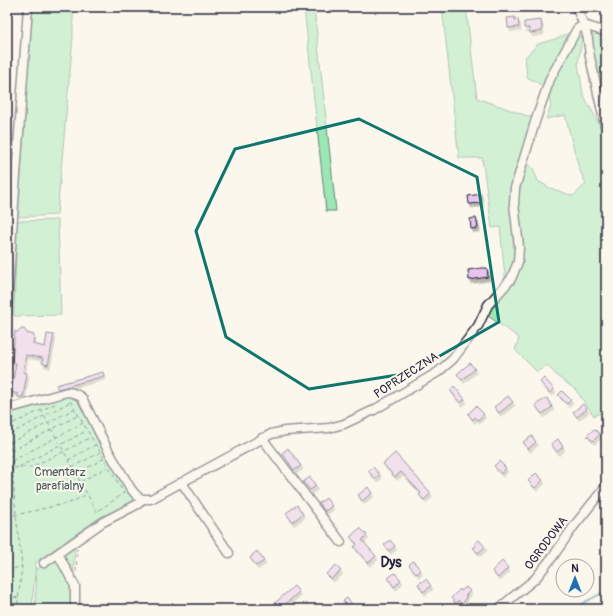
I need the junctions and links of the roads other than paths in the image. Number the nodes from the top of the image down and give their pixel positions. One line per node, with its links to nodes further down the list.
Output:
1 (28, 7): 6 (street)
2 (576, 7): 3 (street)
3 (584, 25): 4 (street); 5 (street); 8 (street, POPRZECZNA)
4 (606, 32)
5 (606, 130)
6 (7, 313)
7 (7, 409): 11 (street)
8 (262, 438): 9 (street, POPRZECZNA); 12 (street)
9 (182, 483): 11 (street, POPRZECZNA); 13 (street)
10 (606, 486): 17 (street, OGRODOWA)
11 (142, 500): 14 (street, POPRZECZNA)
12 (341, 542)
13 (230, 553)
14 (58, 554): 15 (street, POPRZECZNA); 16 (street)
15 (44, 563)
16 (75, 609)
17 (498, 609)

